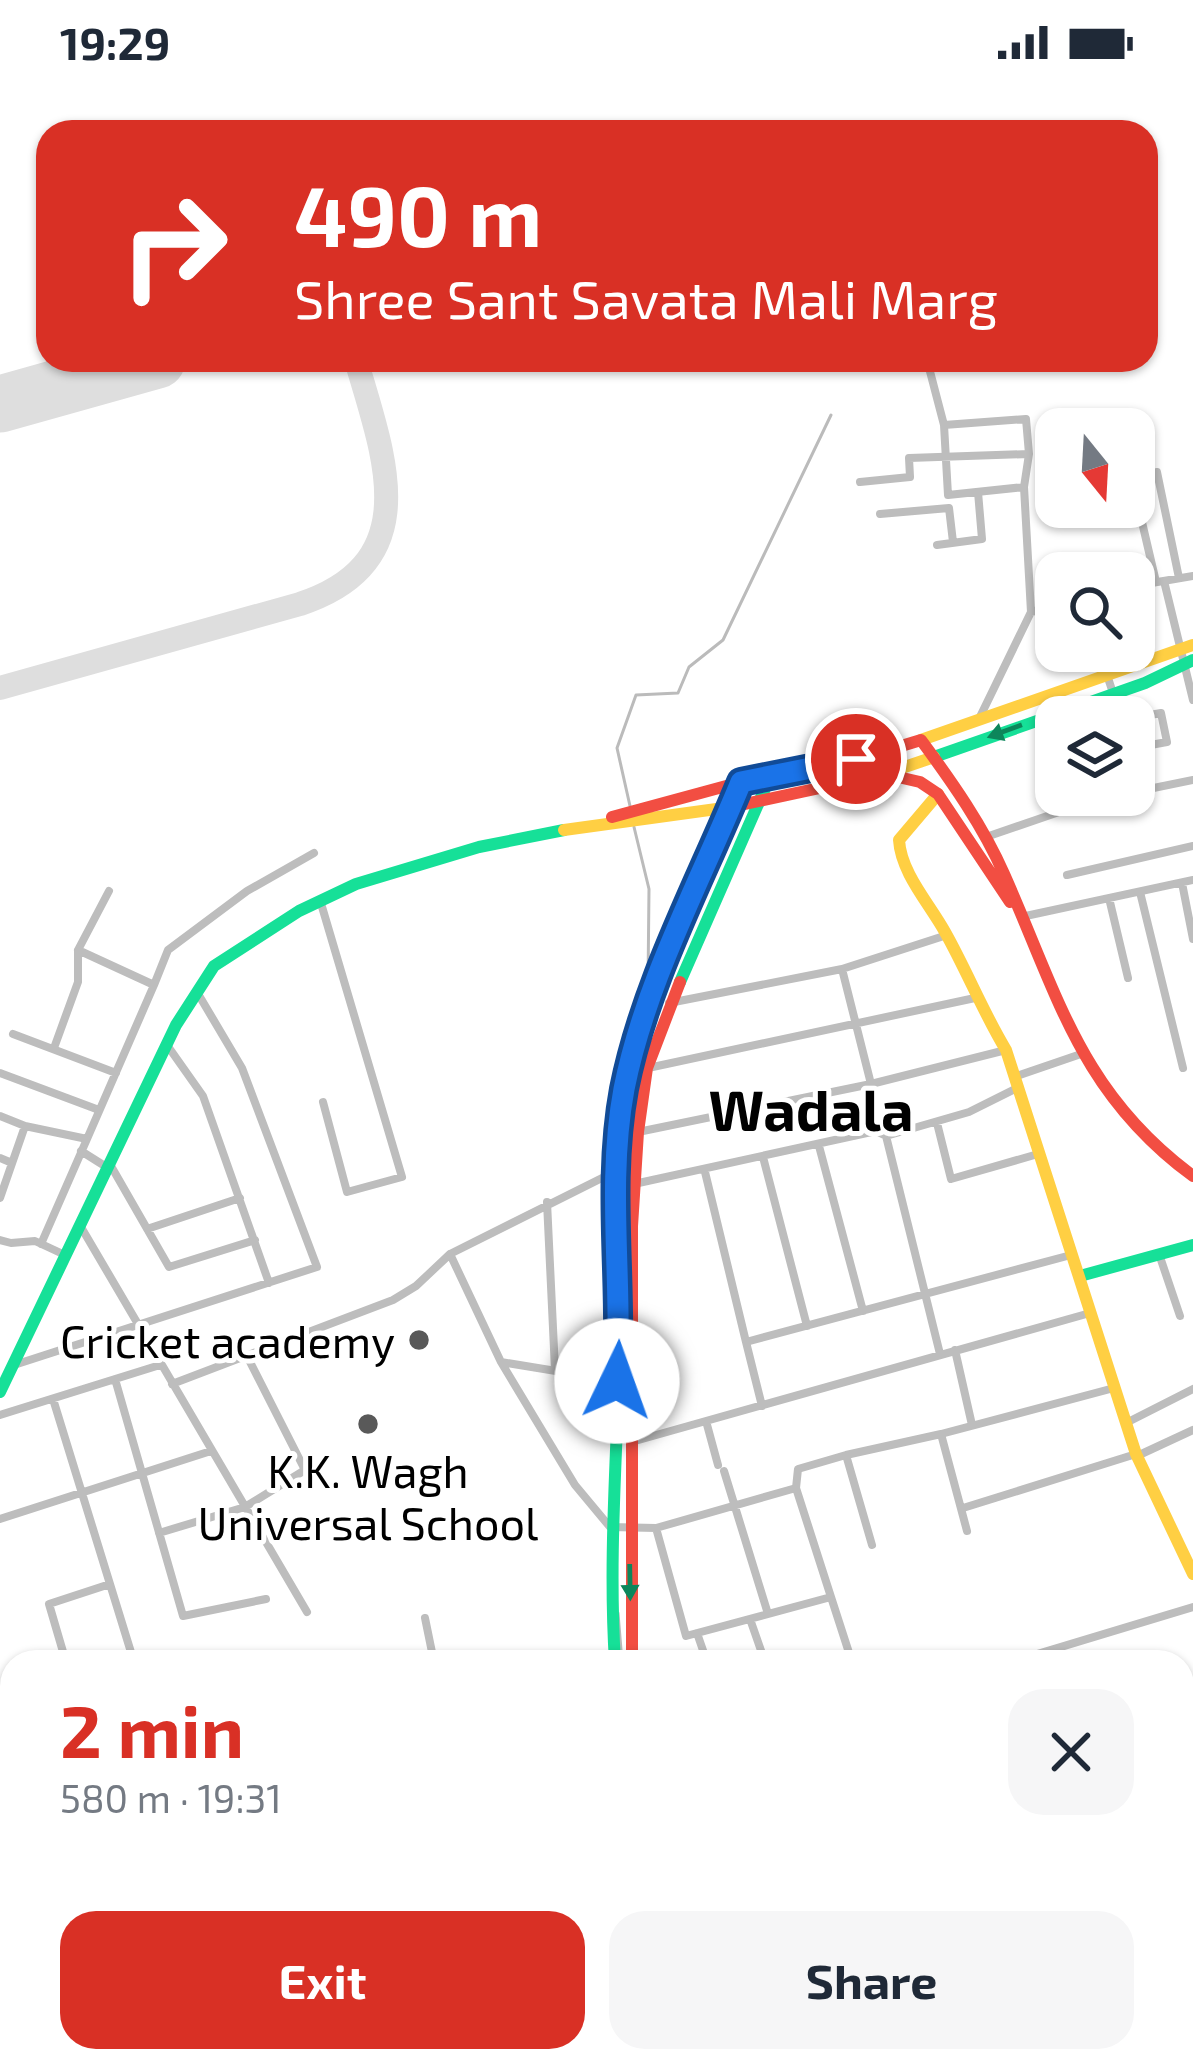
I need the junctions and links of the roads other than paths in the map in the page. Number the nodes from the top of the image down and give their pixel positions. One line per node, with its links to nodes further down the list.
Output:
1 (930, 372): 2 (street)
2 (944, 424): 3 (street); 4 (street)
3 (1029, 454): 4 (street); 7 (street)
4 (945, 458): 6 (street); 8 (street)
5 (1157, 472): 14 (street)
6 (860, 482)
7 (1024, 488): 8 (street); 18 (street)
8 (979, 492): 11 (street)
9 (880, 514): 11 (street)
10 (1142, 528): 15 (street)
11 (952, 542): 12 (street)
12 (937, 545)
13 (1193, 576): 14 (street)
14 (1179, 578): 15 (street)
15 (1160, 581): 16 (street); 19 (street)
16 (1155, 582)
17 (1035, 611): 18 (street)
18 (1031, 612): 26 (street)
19 (1188, 655): 20 (main road); 23 (main road); 24 (street)
20 (1155, 663)
21 (1125, 672): 22 (main road)
22 (1108, 678): 23 (street); 26 (main road)
23 (1113, 694): 29 (main road, one-way to 29)
24 (1193, 700)
25 (1155, 713): 28 (street)
26 (978, 721): 27 (main road)
27 (921, 740): 29 (main road); 31 (main road)
28 (1155, 744)
29 (934, 757): 30 (main road); 40 (main road)
30 (885, 774): 35 (main road); 36 (main road)
31 (770, 777): 33 (main road); 36 (main road)
32 (1193, 781): 34 (street)
33 (741, 782): 37 (main road); 39 (main road)
34 (1155, 788)
35 (938, 794): 50 (main road); 51 (main road)
36 (758, 803): 37 (main road); 59 (main road)
37 (731, 807): 39 (main road); 88 (main road)
38 (1048, 816): 40 (street)
39 (604, 821): 48 (main road)
40 (985, 838): 50 (main road)
41 (1193, 846): 43 (street)
42 (314, 854): 56 (street)
43 (1067, 875)
44 (1193, 880): 45 (street)
45 (1182, 883): 47 (street); 52 (street)
46 (109, 891): 53 (street)
47 (1140, 892): 49 (street); 67 (street)
48 (320, 898): 57 (main road); 72 (street)
49 (1109, 898): 50 (street); 55 (street)
50 (1022, 917): 65 (main road)
51 (947, 935): 54 (street); 58 (main road)
52 (1193, 939)
53 (78, 950): 56 (street); 63 (street)
54 (842, 969): 59 (street); 60 (street)
55 (1128, 978)
56 (154, 985): 69 (street)
57 (196, 992): 62 (main road); 106 (street)
58 (975, 998): 60 (street); 64 (main road)
59 (669, 1003): 66 (main road)
60 (853, 1024): 66 (street); 71 (street)
61 (13, 1034): 63 (street)
62 (167, 1045): 87 (main road); 93 (street)
63 (54, 1048): 69 (street)
64 (1006, 1050): 70 (main road); 71 (street)
65 (1081, 1054): 70 (street); 90 (main road)
66 (647, 1068): 78 (main road)
67 (1183, 1068)
68 (0, 1073): 73 (street)
69 (116, 1073): 73 (street)
70 (1016, 1082): 75 (street); 83 (main road)
71 (871, 1084): 77 (street); 78 (street)
72 (322, 1102)
73 (99, 1110): 80 (street)
74 (0, 1116): 76 (street)
75 (937, 1123): 79 (street); 83 (street)
76 (25, 1126): 80 (street); 86 (street)
77 (876, 1131): 79 (street); 81 (street)
78 (638, 1132): 91 (main road)
79 (886, 1136): 107 (street)
80 (86, 1139): 82 (street)
81 (819, 1146): 84 (street); 108 (street)
82 (81, 1151): 87 (street); 99 (street)
83 (1038, 1154): 103 (main road)
84 (763, 1157): 89 (street); 112 (street)
85 (0, 1158): 86 (street)
86 (13, 1163): 92 (street)
87 (110, 1167): 95 (main road); 96 (street)
88 (614, 1172): 91 (street); 94 (street); 122 (main road)
89 (705, 1172): 91 (street); 113 (street)
90 (1193, 1176)
91 (634, 1178): 135 (main road)
92 (0, 1198)
93 (240, 1198): 96 (street); 98 (street)
94 (547, 1202): 101 (street); 120 (street)
95 (81, 1227): 104 (main road); 111 (street)
96 (147, 1228): 98 (street)
97 (0, 1240): 99 (street)
98 (255, 1240): 106 (street)
99 (41, 1244): 104 (street)
100 (1193, 1245): 102 (main road)
101 (450, 1254): 116 (street); 117 (street)
102 (1159, 1254): 105 (main road); 110 (street)
103 (1073, 1255): 105 (main road); 107 (street)
104 (67, 1256): 119 (main road)
105 (1080, 1276): 109 (main road)
106 (269, 1282): 111 (street)
107 (925, 1294): 108 (street); 115 (street)
108 (863, 1311): 112 (street)
109 (1090, 1313): 114 (street); 124 (main road)
110 (1180, 1316)
111 (136, 1325): 118 (street); 119 (street)
112 (807, 1326): 113 (street)
113 (746, 1342): 128 (street)
114 (955, 1350): 115 (street); 132 (street)
115 (940, 1354): 128 (street)
116 (247, 1356): 123 (street); 143 (street)
117 (501, 1362): 120 (street); 146 (street)
118 (160, 1365): 121 (street); 123 (street)
119 (12, 1366): 126 (main road)
120 (555, 1370): 122 (street)
121 (115, 1379): 127 (street); 139 (street)
122 (617, 1381): 146 (main road)
123 (172, 1384): 136 (street)
124 (1114, 1388): 131 (main road); 132 (street)
125 (1193, 1389): 131 (street)
126 (0, 1392)
127 (53, 1399): 129 (street); 141 (street)
128 (762, 1406): 130 (street)
129 (0, 1414)
130 (706, 1421): 135 (street); 142 (street)
131 (1126, 1423): 138 (main road)
132 (972, 1425): 134 (street)
133 (1193, 1430): 138 (street)
134 (941, 1434): 137 (street); 144 (street)
135 (635, 1441): 147 (main road)
136 (211, 1451): 139 (street); 143 (street)
137 (846, 1455): 140 (street); 151 (street)
138 (1137, 1455): 144 (street); 152 (main road)
139 (142, 1473): 141 (street); 150 (street)
140 (796, 1488): 142 (street); 154 (street)
141 (82, 1493): 145 (street); 153 (street)
142 (735, 1505): 148 (street); 158 (street)
143 (244, 1507): 150 (street); 157 (street)
144 (963, 1508): 149 (street)
145 (0, 1520)
146 (610, 1527): 147 (street); 165 (main road)
147 (628, 1528): 148 (street); 166 (main road, one-way to 166)
148 (656, 1528): 161 (street)
149 (967, 1531)
150 (159, 1533): 155 (street)
151 (872, 1545)
152 (1193, 1574)
153 (110, 1584): 162 (street); 163 (street)
154 (831, 1597): 158 (street); 169 (street)
155 (266, 1598)
156 (1193, 1607): 170 (street)
157 (307, 1612)
158 (768, 1614): 160 (street)
159 (425, 1618): 164 (street)
160 (750, 1618): 161 (street); 168 (street)
161 (697, 1633): 167 (street)
162 (62, 1650)
163 (130, 1650)
164 (432, 1650)
165 (615, 1650)
166 (632, 1650)
167 (703, 1650)
168 (761, 1650)
169 (848, 1650)
170 (1051, 1650)

